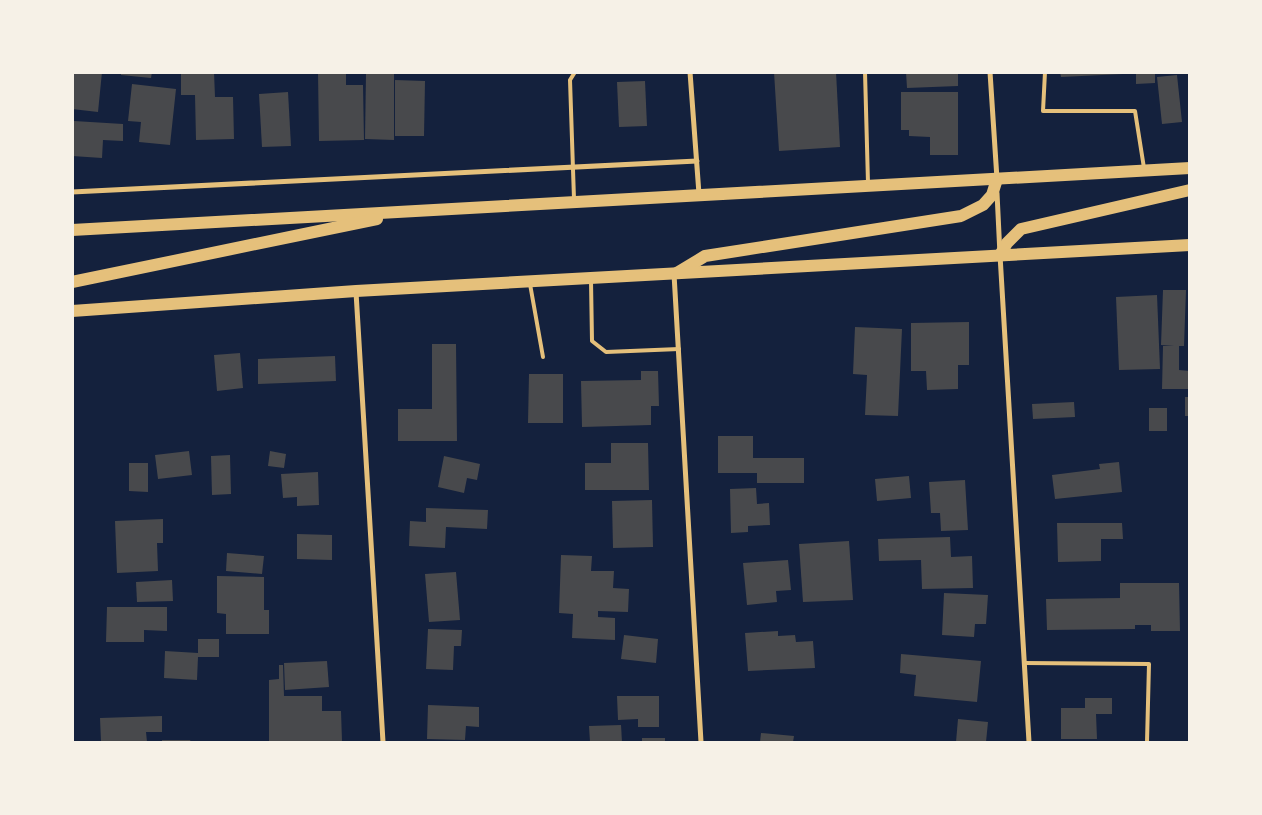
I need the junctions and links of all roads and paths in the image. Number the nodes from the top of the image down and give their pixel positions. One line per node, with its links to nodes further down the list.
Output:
1 (575, 72): 7 (lane)
2 (690, 72): 6 (street)
3 (864, 72): 11 (lane)
4 (990, 72): 10 (street)
5 (1045, 72): 9 (lane)
6 (697, 161): 7 (street); 14 (street)
7 (573, 168): 13 (street); 15 (lane)
8 (1190, 168): 9 (main road)
9 (1144, 170): 10 (main road)
10 (997, 179): 11 (main road); 19 (street); 20 (main road)
11 (868, 186): 14 (main road)
12 (1190, 190): 19 (main road)
13 (72, 192)
14 (700, 195): 15 (main road)
15 (574, 202): 16 (main road)
16 (419, 210): 17 (main road); 22 (main road)
17 (72, 230)
18 (1190, 245): 19 (main road)
19 (1000, 255): 20 (main road); 28 (street)
20 (674, 274): 21 (main road); 26 (street)
21 (591, 278): 23 (main road); 26 (lane)
22 (72, 282)
23 (530, 282): 24 (main road); 27 (lane)
24 (356, 291): 25 (main road); 29 (street)
25 (72, 311)
26 (678, 349): 30 (street)
27 (543, 357)
28 (1024, 663): 31 (street); 32 (lane)
29 (383, 742)
30 (701, 742)
31 (1029, 742)
32 (1148, 742)

